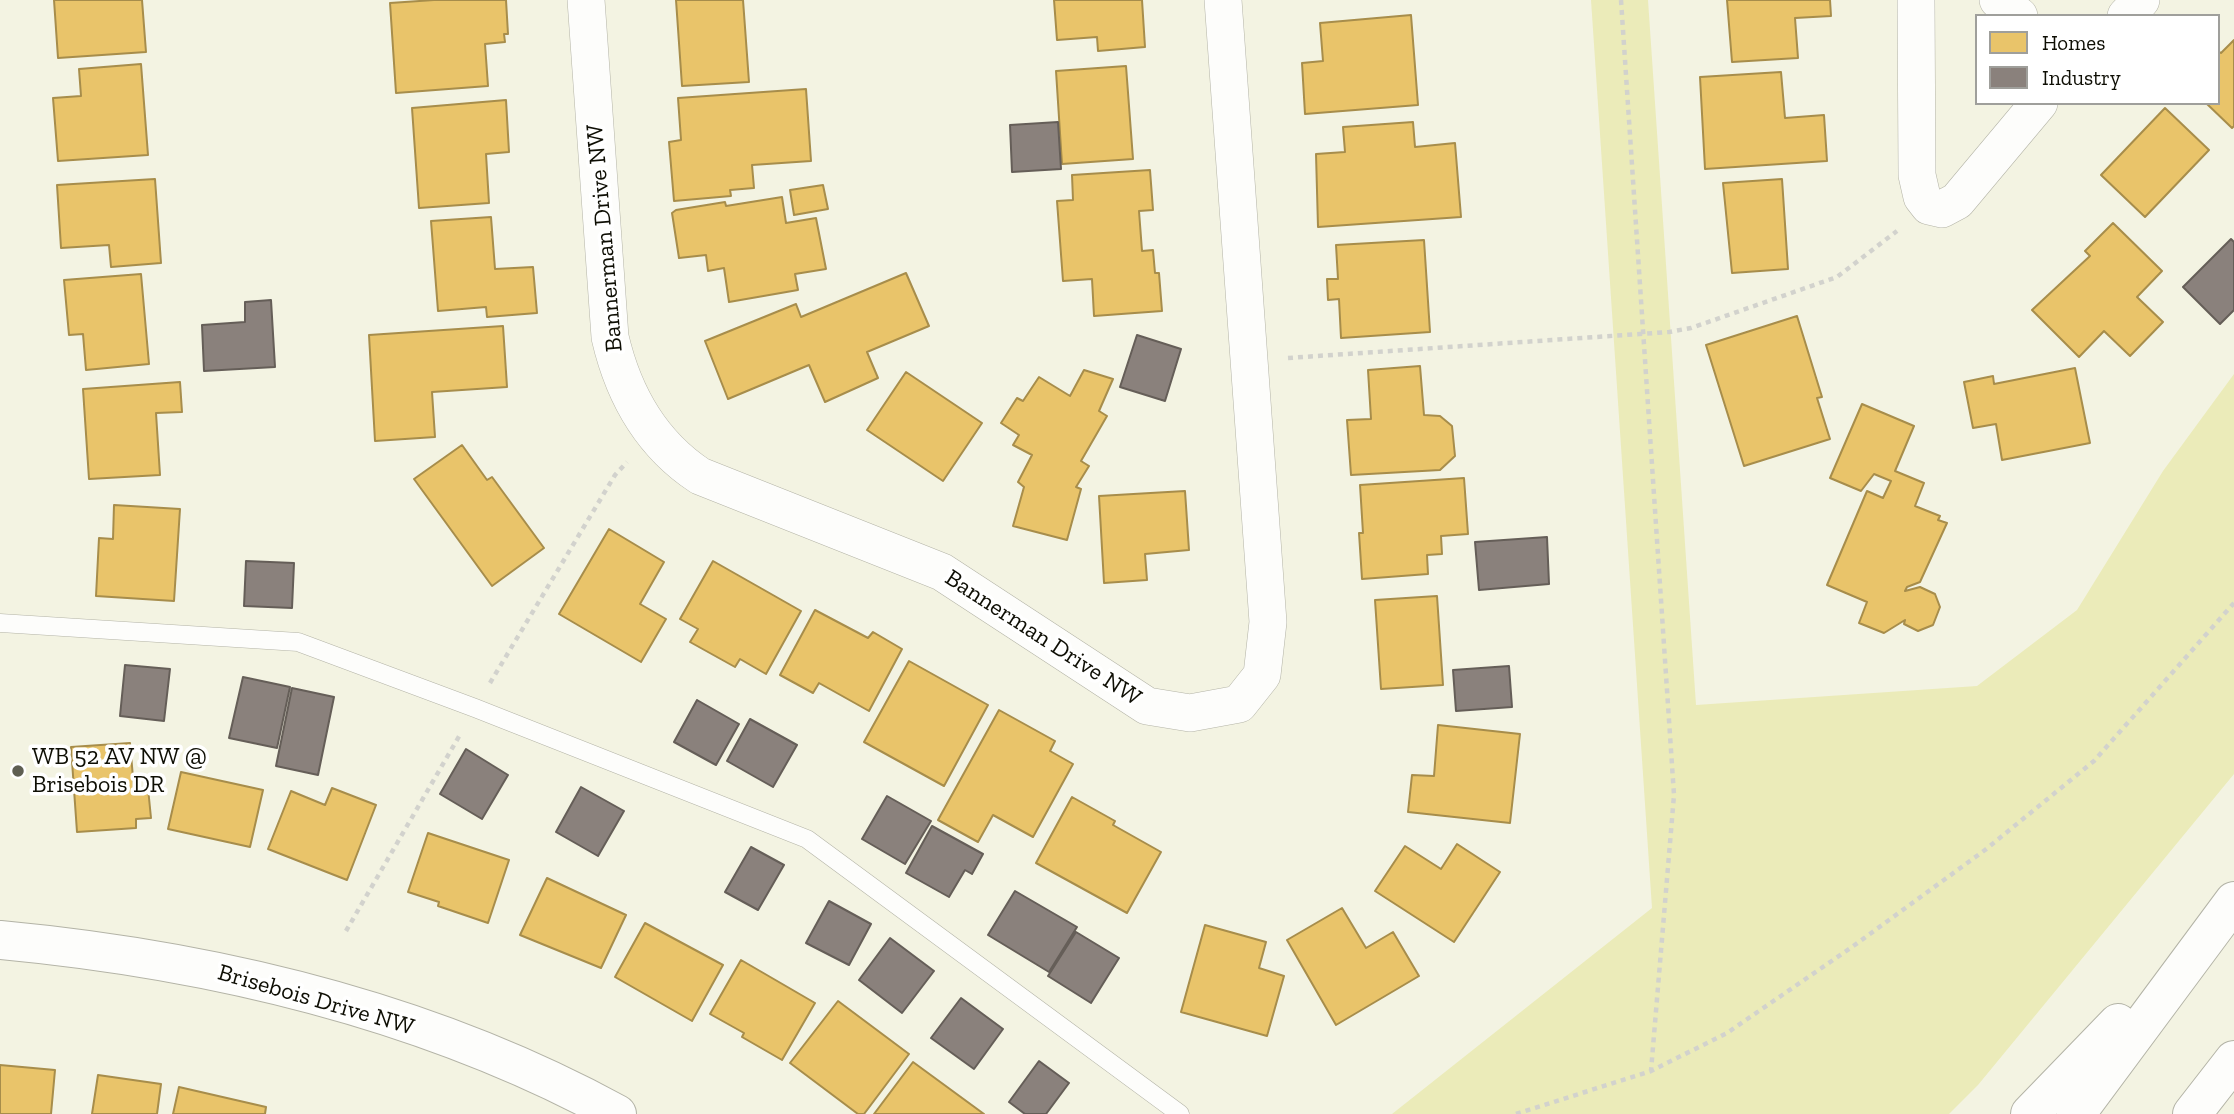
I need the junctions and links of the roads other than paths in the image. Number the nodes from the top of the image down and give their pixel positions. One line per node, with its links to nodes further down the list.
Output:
1 (586, 0): 2 (street, Bannerman Drive NW)
2 (1223, 0)
3 (1916, 0): 8 (street)
4 (1998, 0): 6 (street)
5 (2141, 0): 7 (street)
6 (2016, 14)
7 (2128, 14)
8 (2037, 105)
9 (0, 624): 14 (lane)
10 (2224, 914): 15 (street); 16 (street)
11 (0, 940): 13 (street, Brisebois Drive NW)
12 (2234, 1060): 17 (street)
13 (617, 1114)
14 (1180, 1114)
15 (2031, 1114)
16 (2076, 1114)
17 (2192, 1114)

